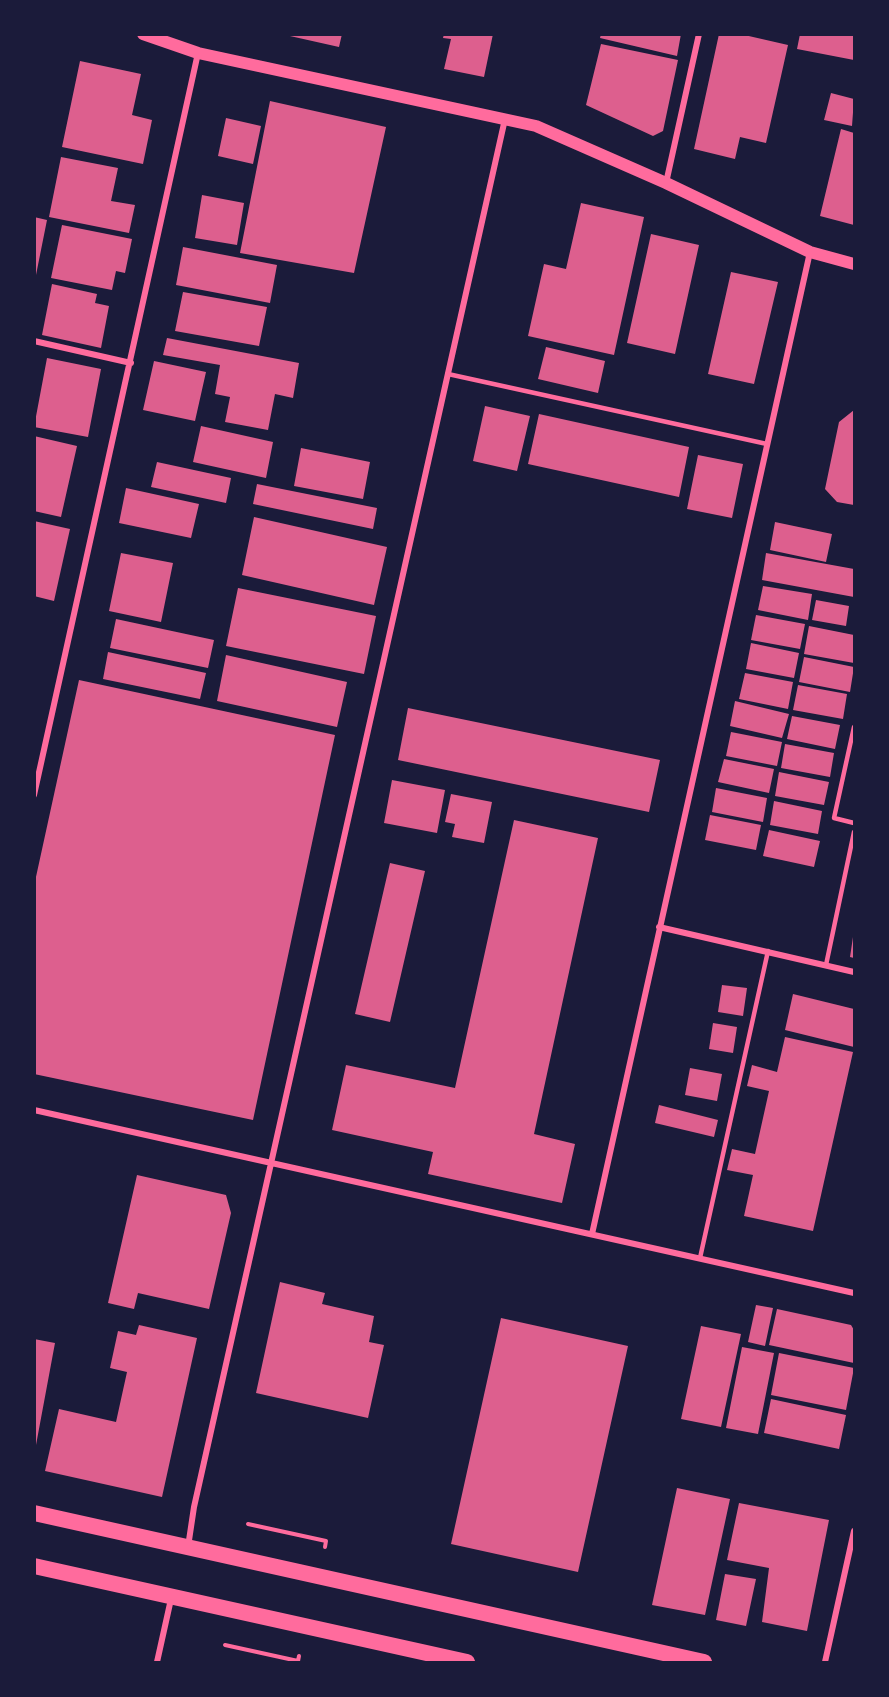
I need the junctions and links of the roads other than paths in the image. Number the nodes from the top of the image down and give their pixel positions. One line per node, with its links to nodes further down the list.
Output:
1 (143, 34): 3 (main road)
2 (699, 34): 5 (street)
3 (198, 52): 4 (main road); 9 (street)
4 (505, 119): 5 (main road); 10 (street)
5 (666, 183): 6 (main road)
6 (810, 252): 7 (main road); 11 (street)
7 (855, 264)
8 (34, 341): 9 (street)
9 (131, 363): 13 (street)
10 (448, 374): 11 (lane); 21 (street)
11 (767, 444): 16 (street)
12 (855, 727): 14 (lane)
13 (34, 795)
14 (855, 823)
15 (855, 832): 18 (lane)
16 (659, 927): 17 (street); 22 (street)
17 (768, 951): 18 (street); 23 (lane)
18 (826, 964): 19 (street)
19 (855, 972)
20 (34, 1110): 21 (street)
21 (271, 1162): 22 (street); 27 (street)
22 (592, 1234): 23 (street)
23 (700, 1258): 24 (street)
24 (855, 1293)
25 (34, 1513): 27 (highway)
26 (855, 1531): 33 (street)
27 (188, 1547): 32 (highway)
28 (34, 1566): 29 (highway)
29 (171, 1597): 30 (street); 31 (highway)
30 (157, 1662)
31 (467, 1662)
32 (704, 1662)
33 (825, 1662)

